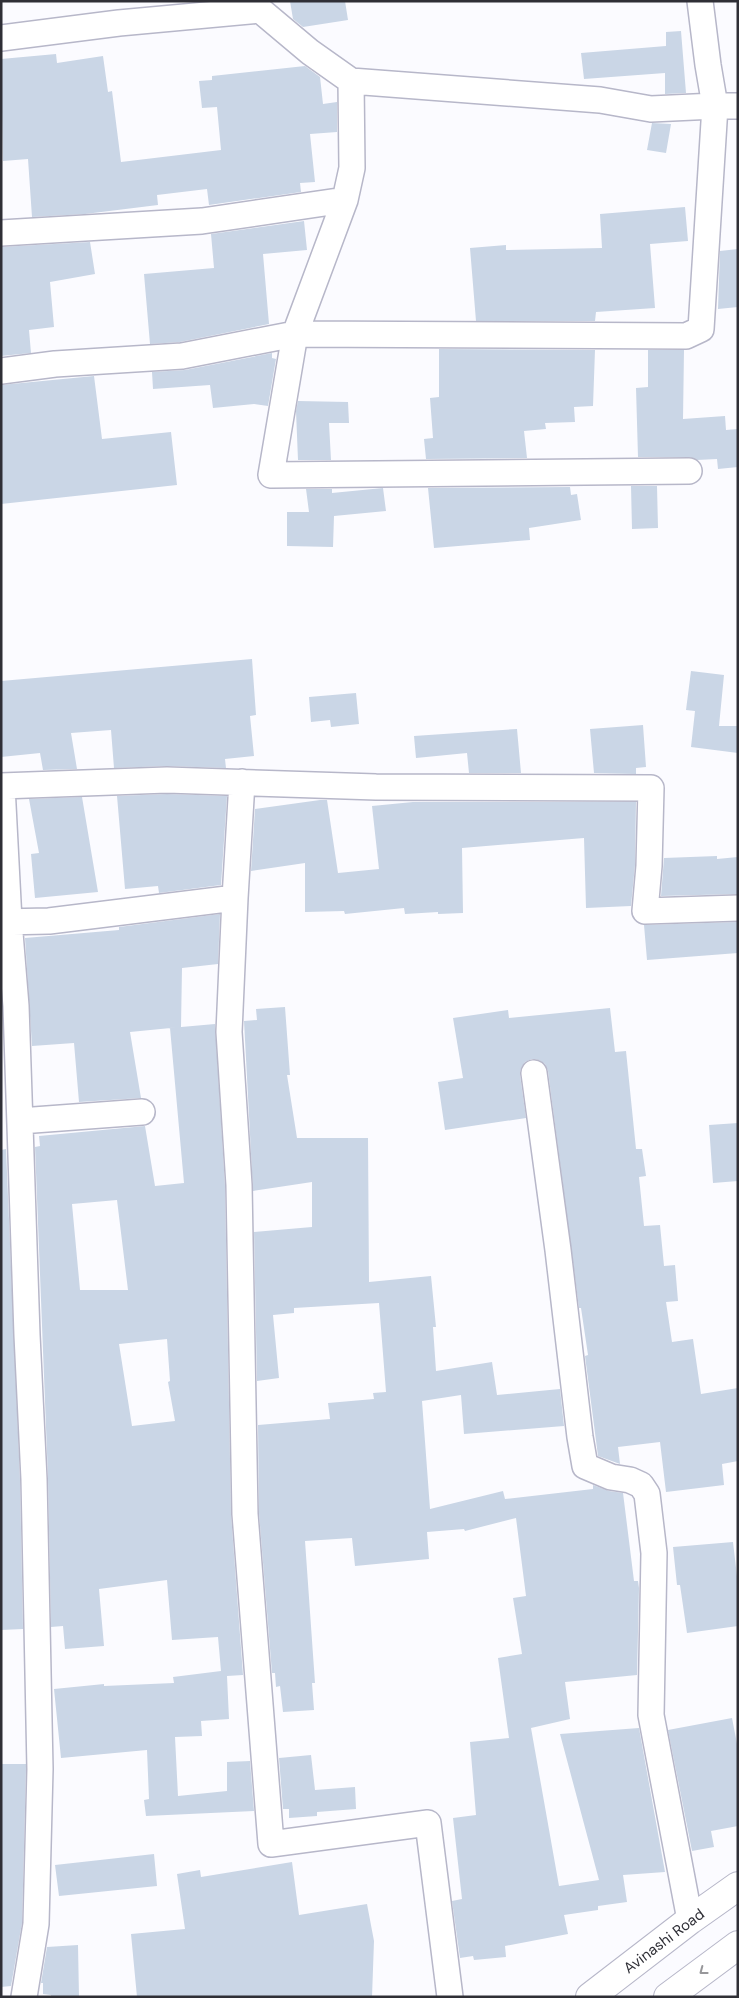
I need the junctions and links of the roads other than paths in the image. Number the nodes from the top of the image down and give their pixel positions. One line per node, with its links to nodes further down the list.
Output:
1 (700, 1): 6 (street)
2 (260, 6): 3 (street); 5 (street)
3 (118, 12): 4 (street)
4 (1, 38)
5 (351, 81): 6 (street); 7 (street)
6 (726, 106): 9 (street)
7 (345, 200): 8 (street); 9 (street)
8 (1, 233)
9 (295, 334): 10 (street); 11 (street)
10 (1, 371)
11 (689, 471)
12 (242, 782): 13 (street); 14 (street); 15 (street)
13 (2, 786): 16 (street)
14 (235, 898): 16 (street); 24 (street)
15 (738, 908)
16 (5, 921): 19 (street)
17 (534, 1073): 21 (street)
18 (142, 1112): 19 (street)
19 (20, 1122): 23 (street)
20 (738, 1886): 21 (main road, Avinashi Road)
21 (690, 1920): 25 (main road, Avinashi Road)
22 (738, 1945): 26 (main road, one-way to 26)
23 (24, 1997)
24 (450, 1997)
25 (590, 1997)
26 (668, 1997)

